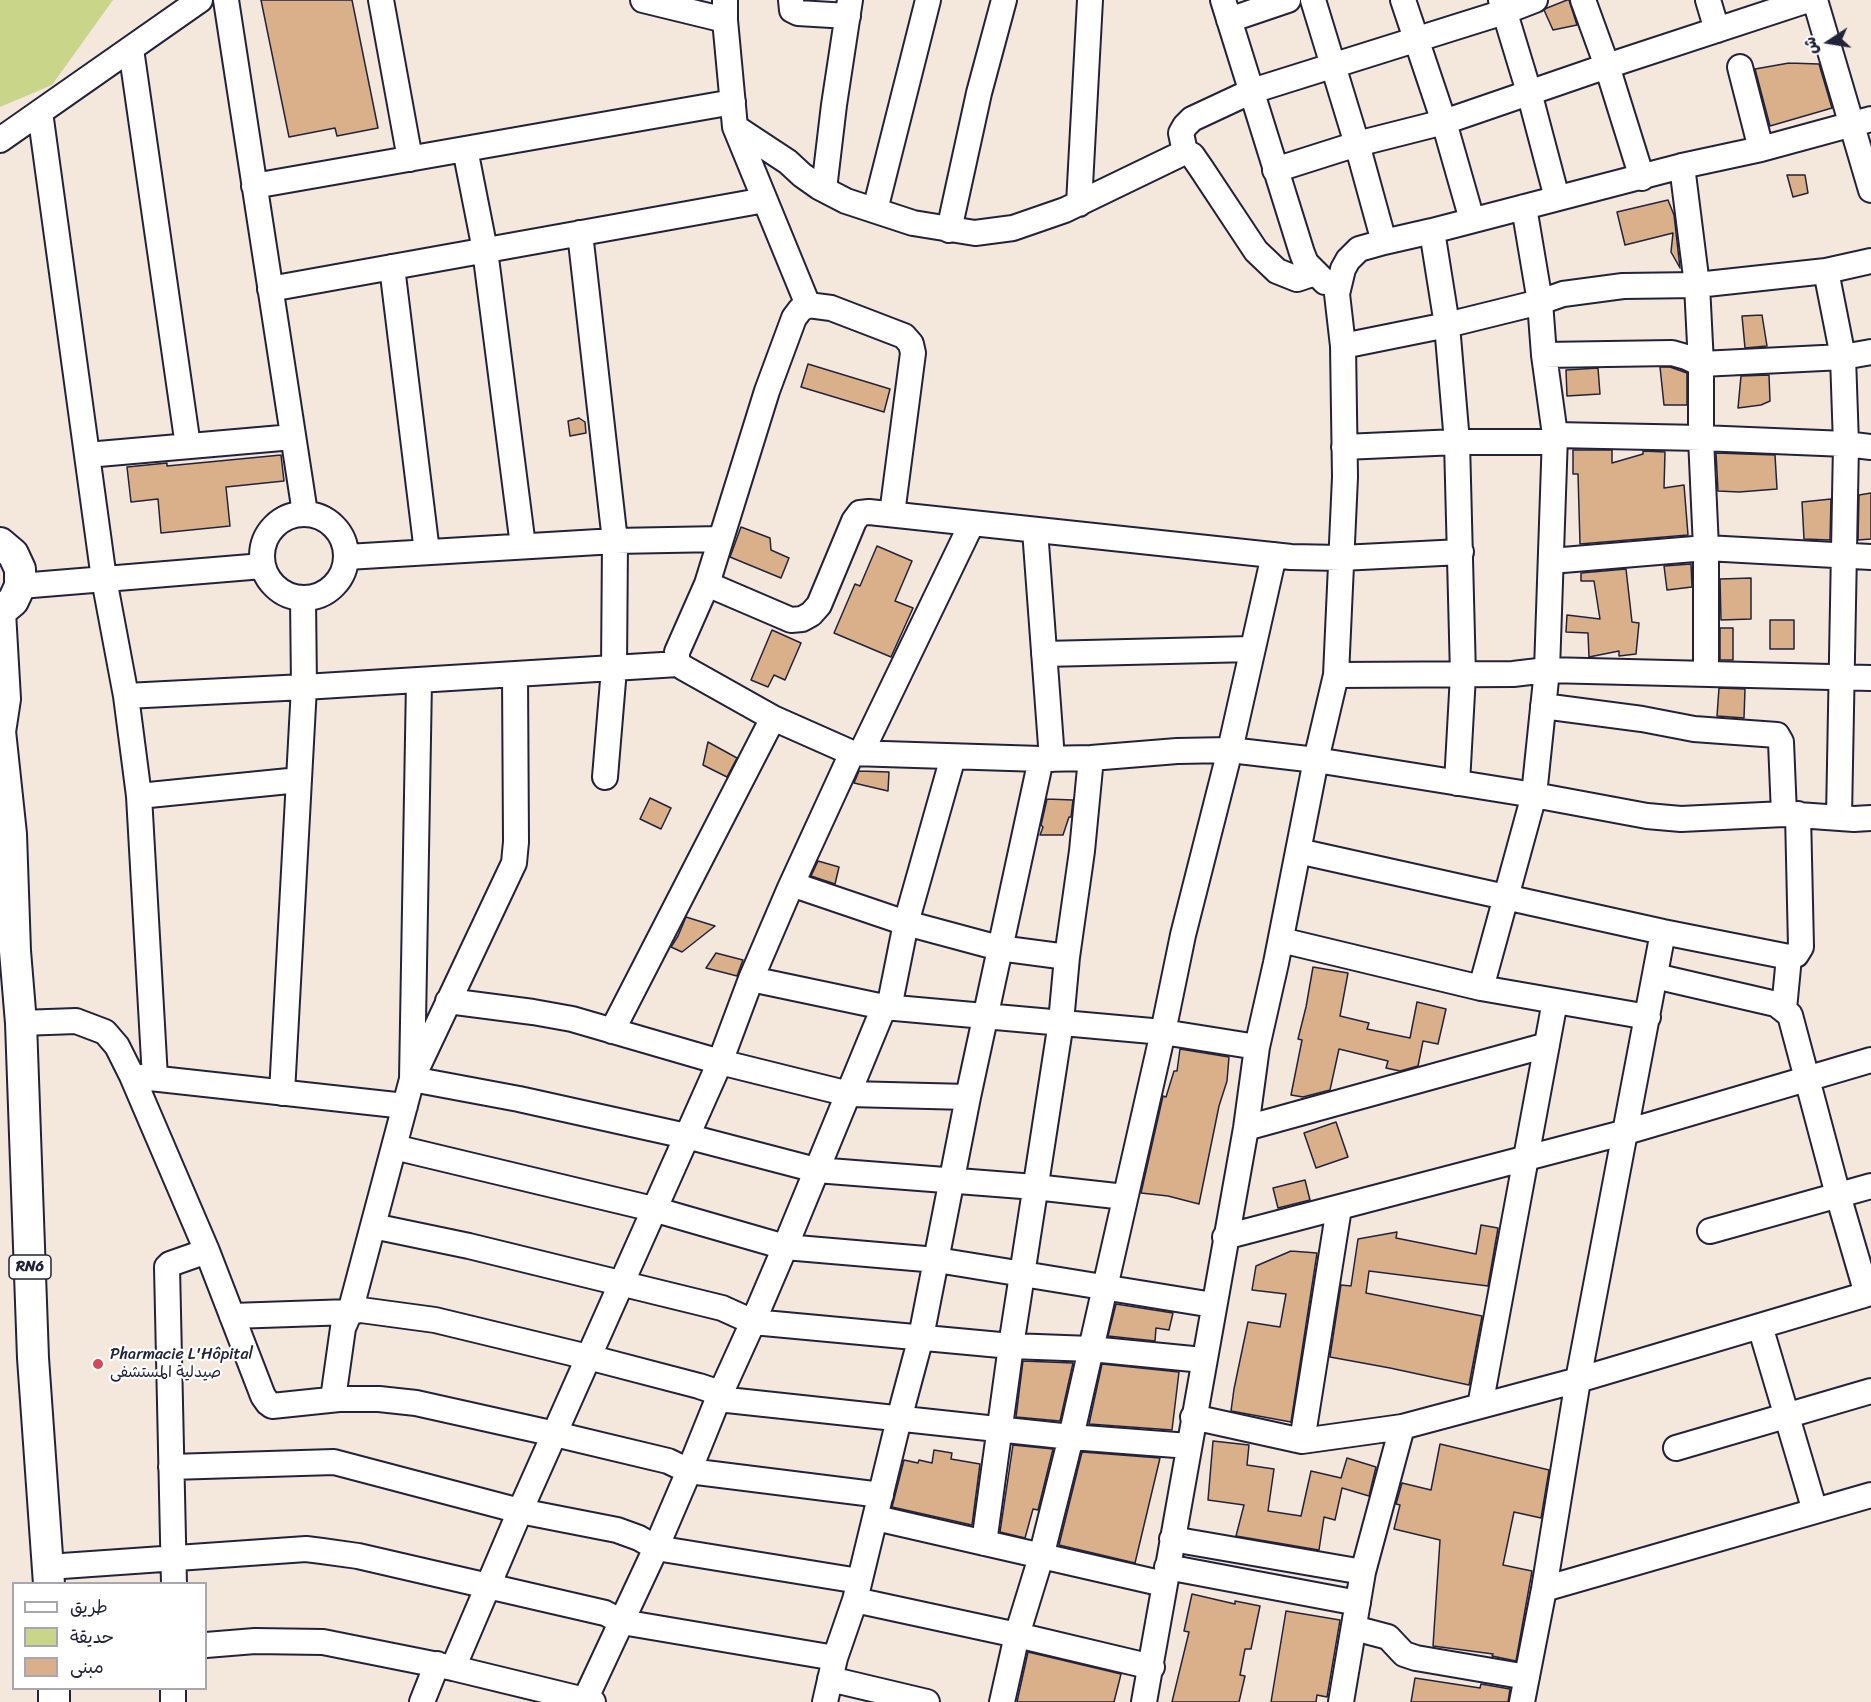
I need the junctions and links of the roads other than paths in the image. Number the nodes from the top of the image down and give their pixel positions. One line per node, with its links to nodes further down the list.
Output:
1 (200, 0): 23 (street)
2 (226, 0): 43 (street)
3 (381, 0): 39 (street)
4 (643, 0): 19 (street)
5 (791, 0): 18 (street)
6 (928, 0): 50 (street)
7 (1004, 0): 52 (street)
8 (1090, 0): 48 (street)
9 (1288, 0): 20 (street)
10 (1312, 0): 25 (street)
11 (1403, 0): 22 (street)
12 (1535, 0): 17 (street)
13 (1583, 0): 24 (street)
14 (1708, 0): 21 (street)
15 (1808, 0): 21 (street)
16 (1815, 0): 31 (street)
17 (1503, 6): 22 (street); 28 (street)
18 (849, 8): 44 (street)
19 (725, 10): 29 (street)
20 (1226, 10): 27 (street)
21 (1717, 30): 24 (street)
22 (1417, 40): 25 (street); 32 (street)
23 (131, 49): 30 (street); 77 (street)
24 (1607, 66): 28 (street); 42 (street)
25 (1333, 67): 27 (street); 35 (street)
26 (1740, 67): 37 (street)
27 (1252, 92): 38 (street); 41 (street)
28 (1529, 92): 32 (street); 46 (street)
29 (733, 102): 33 (street); 36 (street)
30 (40, 112): 34 (street); 80 (street)
31 (1862, 121): 37 (street); 45 (street)
32 (1444, 122): 35 (street); 51 (street)
33 (735, 127): 44 (street); 47 (street)
34 (0, 140)
35 (1357, 144): 41 (street); 55 (street)
36 (465, 149): 39 (street); 56 (street)
37 (1761, 149): 40 (street)
38 (1185, 152): 48 (street); 60 (street)
39 (410, 159): 43 (street)
40 (1682, 166): 42 (street); 61 (street)
41 (1275, 170): 60 (street)
42 (1642, 178): 46 (street)
43 (254, 186): 62 (street)
44 (824, 189): 50 (street)
45 (1871, 190)
46 (1557, 198): 49 (street)
47 (765, 200): 54 (street); 65 (street)
48 (1079, 204): 52 (street)
49 (1524, 207): 51 (street); 64 (street)
50 (875, 210): 52 (street)
51 (1472, 220): 53 (street)
52 (949, 230)
53 (1432, 231): 55 (street); 66 (street)
54 (580, 233): 56 (street); 86 (street)
55 (1384, 242): 63 (street)
56 (485, 250): 58 (street); 88 (street)
57 (1871, 261): 59 (street)
58 (392, 267): 62 (street); 90 (street)
59 (1826, 271): 61 (street); 70 (street)
60 (1315, 273): 63 (street)
61 (1697, 285): 64 (street); 71 (street)
62 (270, 289): 72 (street)
63 (1337, 294): 67 (street)
64 (1540, 302): 66 (street); 69 (street)
65 (808, 305): 82 (street); 85 (street)
66 (1447, 324): 67 (street); 75 (street)
67 (1344, 346): 78 (street)
68 (1871, 352): 70 (street)
69 (1544, 355): 71 (street); 73 (street)
70 (1843, 357): 71 (street); 76 (street)
71 (1701, 363): 74 (street)
72 (293, 437): 77 (street); 81 (street)
73 (1555, 438): 74 (street); 75 (street); 97 (street)
74 (1701, 438): 76 (street); 89 (street)
75 (1457, 442): 78 (street); 91 (street)
76 (1846, 444): 79 (street); 93 (street)
77 (188, 446): 80 (street)
78 (1344, 447): 96 (street)
79 (1871, 447)
80 (87, 455): 99 (street)
81 (305, 513): 94 (street); 98 (street)
82 (892, 514): 83 (street); 100 (street)
83 (972, 523): 84 (street); 122 (street)
84 (1035, 530): 92 (street); 105 (street)
85 (721, 539): 86 (street); 100 (street)
86 (615, 540): 88 (street); 107 (street)
87 (0, 543): 101 (main road)
88 (523, 546): 90 (street)
89 (1706, 548): 93 (street); 97 (street); 109 (street)
90 (427, 552): 94 (street)
91 (1461, 552): 96 (street); 112 (street)
92 (1274, 555): 96 (street); 104 (street)
93 (1844, 555): 95 (street); 113 (street)
94 (347, 557): 102 (street)
95 (1871, 557)
96 (1341, 558): 111 (street)
97 (1551, 561): 108 (street)
98 (263, 566): 99 (street); 102 (street)
99 (104, 579): 101 (street); 117 (street)
100 (707, 584): 106 (street)
101 (20, 586): 103 (main road, RN6)
102 (303, 598): 116 (street)
103 (0, 612): 120 (main road, RN6)
104 (1252, 649): 105 (street); 121 (street)
105 (1044, 654): 125 (street)
106 (678, 664): 107 (street); 119 (street)
107 (614, 669): 110 (street); 127 (street)
108 (1547, 670): 109 (street); 112 (street); 118 (street)
109 (1706, 674): 113 (street)
110 (515, 675): 115 (street); 148 (street)
111 (1336, 675): 112 (street); 126 (street)
112 (1463, 675): 129 (street)
113 (1842, 677): 114 (street); 133 (street)
114 (1871, 678)
115 (419, 681): 116 (street); 163 (street)
116 (304, 687): 117 (street); 128 (street)
117 (126, 696): 131 (street)
118 (1544, 706): 130 (street); 132 (street)
119 (773, 718): 122 (street); 156 (street)
120 (0, 732): 135 (main road, RN6)
121 (1230, 750): 124 (street); 126 (street); 157 (street)
122 (857, 753): 123 (street); 137 (street)
123 (953, 757): 125 (street); 139 (street)
124 (1090, 758): 125 (street); 143 (street)
125 (1046, 759): 142 (street)
126 (1316, 760): 129 (street); 136 (street)
127 (605, 777)
128 (299, 780): 131 (street); 165 (street)
129 (1457, 783): 130 (street)
130 (1534, 795): 132 (street); 138 (street)
131 (138, 796): 162 (street)
132 (1791, 814): 133 (street); 144 (street)
133 (1839, 817): 134 (street)
134 (1871, 818)
135 (6, 835): 155 (main road, RN6)
136 (1298, 851): 138 (street); 141 (street)
137 (790, 888): 139 (street); 146 (street)
138 (1507, 897): 140 (street); 147 (street)
139 (906, 923): 142 (street); 150 (street)
140 (1663, 932): 144 (street); 145 (street)
141 (1281, 940): 147 (street); 159 (street)
142 (999, 948): 143 (street); 152 (street)
143 (1067, 957): 154 (street)
144 (1789, 957): 151 (street)
145 (1655, 976): 151 (street); 153 (street)
146 (751, 980): 150 (street); 161 (street)
147 (1481, 988): 149 (street)
148 (448, 1001): 156 (street); 163 (street)
149 (1555, 1001): 153 (street); 158 (street)
150 (884, 1007): 152 (street); 166 (street)
151 (1784, 1009): 164 (street)
152 (986, 1017): 154 (street); 167 (street)
153 (1647, 1017): 170 (street)
154 (1061, 1022): 157 (street); 177 (street)
155 (21, 1023): 162 (street); 229 (main road, RN6)
156 (612, 1031): 161 (street)
157 (1162, 1032): 159 (street); 179 (street)
158 (1547, 1045): 169 (street); 173 (street)
159 (1257, 1047): 169 (street)
160 (1871, 1060): 164 (street)
161 (720, 1062): 166 (street); 171 (street)
162 (144, 1077): 165 (street); 186 (street)
163 (412, 1079): 168 (street); 171 (street)
164 (1806, 1079): 170 (street); 178 (street)
165 (282, 1093): 168 (street)
166 (849, 1094): 167 (street); 174 (street)
167 (968, 1097): 175 (street)
168 (405, 1106): 172 (street)
169 (1245, 1128): 184 (street)
170 (1626, 1132): 173 (street); 202 (street)
171 (686, 1136): 174 (street); 181 (street)
172 (394, 1147): 181 (street); 182 (street)
173 (1526, 1159): 180 (street); 206 (street)
174 (816, 1170): 175 (street); 185 (street)
175 (952, 1182): 177 (street); 187 (street)
176 (1871, 1186): 178 (street)
177 (1035, 1187): 179 (street); 188 (street)
178 (1838, 1195): 183 (street); 191 (street)
179 (1125, 1197): 190 (street)
180 (1339, 1208): 184 (street); 214 (street)
181 (653, 1209): 185 (street); 189 (street)
182 (373, 1226): 189 (street); 193 (street)
183 (1710, 1231)
184 (1225, 1238): 192 (street)
185 (785, 1247): 187 (street); 195 (street)
186 (207, 1251): 194 (street); 217 (street)
187 (937, 1260): 188 (street); 197 (street)
188 (1023, 1274): 190 (street); 198 (street)
189 (622, 1284): 195 (street); 200 (street)
190 (1105, 1288): 192 (street); 199 (street)
191 (1869, 1293): 196 (street)
192 (1213, 1305): 201 (street)
193 (350, 1312): 194 (street); 200 (street); 204 (street)
194 (232, 1316): 204 (street)
195 (753, 1322): 197 (street); 205 (street)
196 (1760, 1326): 202 (street); 207 (street)
197 (921, 1337): 198 (street); 209 (street)
198 (1011, 1346): 199 (street); 211 (street)
199 (1091, 1349): 201 (street); 213 (street)
200 (588, 1357): 205 (street); 212 (street)
201 (1203, 1360): 208 (street)
202 (1578, 1380): 206 (street); 233 (street)
203 (1871, 1390): 207 (street)
204 (333, 1399): 212 (street)
205 (718, 1399): 209 (street); 218 (street)
206 (1480, 1406): 210 (street)
207 (1786, 1416): 216 (street); 222 (street)
208 (1193, 1417): 214 (street); 215 (street)
209 (899, 1419): 211 (street); 220 (street)
210 (1402, 1426): 214 (street); 228 (street)
211 (1001, 1429): 213 (street); 224 (street)
212 (555, 1434): 218 (street); 221 (street)
213 (1071, 1437): 215 (street); 226 (street)
214 (1302, 1441)
215 (1189, 1446): 223 (street)
216 (1676, 1448)
217 (171, 1467): 221 (street); 227 (street)
218 (689, 1471): 220 (street); 225 (street)
219 (1871, 1495): 222 (street)
220 (878, 1506): 224 (street); 234 (street)
221 (520, 1511): 225 (street); 232 (street)
222 (1815, 1511): 233 (street)
223 (1172, 1539): 228 (street); 230 (street)
224 (984, 1543): 226 (street)
225 (656, 1548): 234 (street); 236 (street)
226 (1041, 1557): 230 (street); 238 (street)
227 (174, 1558): 229 (street); 231 (street); 232 (street)
228 (1363, 1572): 235 (street)
229 (48, 1575)
230 (1166, 1576): 235 (street); 241 (street)
231 (174, 1582)
232 (488, 1587): 236 (street); 240 (street)
233 (1544, 1589): 243 (street)
234 (857, 1590): 238 (street); 242 (street)
235 (1358, 1603): 237 (street)
236 (622, 1622): 242 (street); 245 (street)
237 (1354, 1629): 243 (street); 250 (street)
238 (1017, 1635): 241 (street); 248 (street)
239 (207, 1645): 240 (street)
240 (445, 1666): 244 (street); 245 (street)
241 (1152, 1667): 249 (street)
242 (833, 1668): 246 (street); 247 (street)
243 (1527, 1677): 251 (street)
244 (422, 1702)
245 (587, 1702)
246 (825, 1702)
247 (927, 1702)
248 (1002, 1702)
249 (1144, 1702)
250 (1341, 1702)
251 (1522, 1702)

